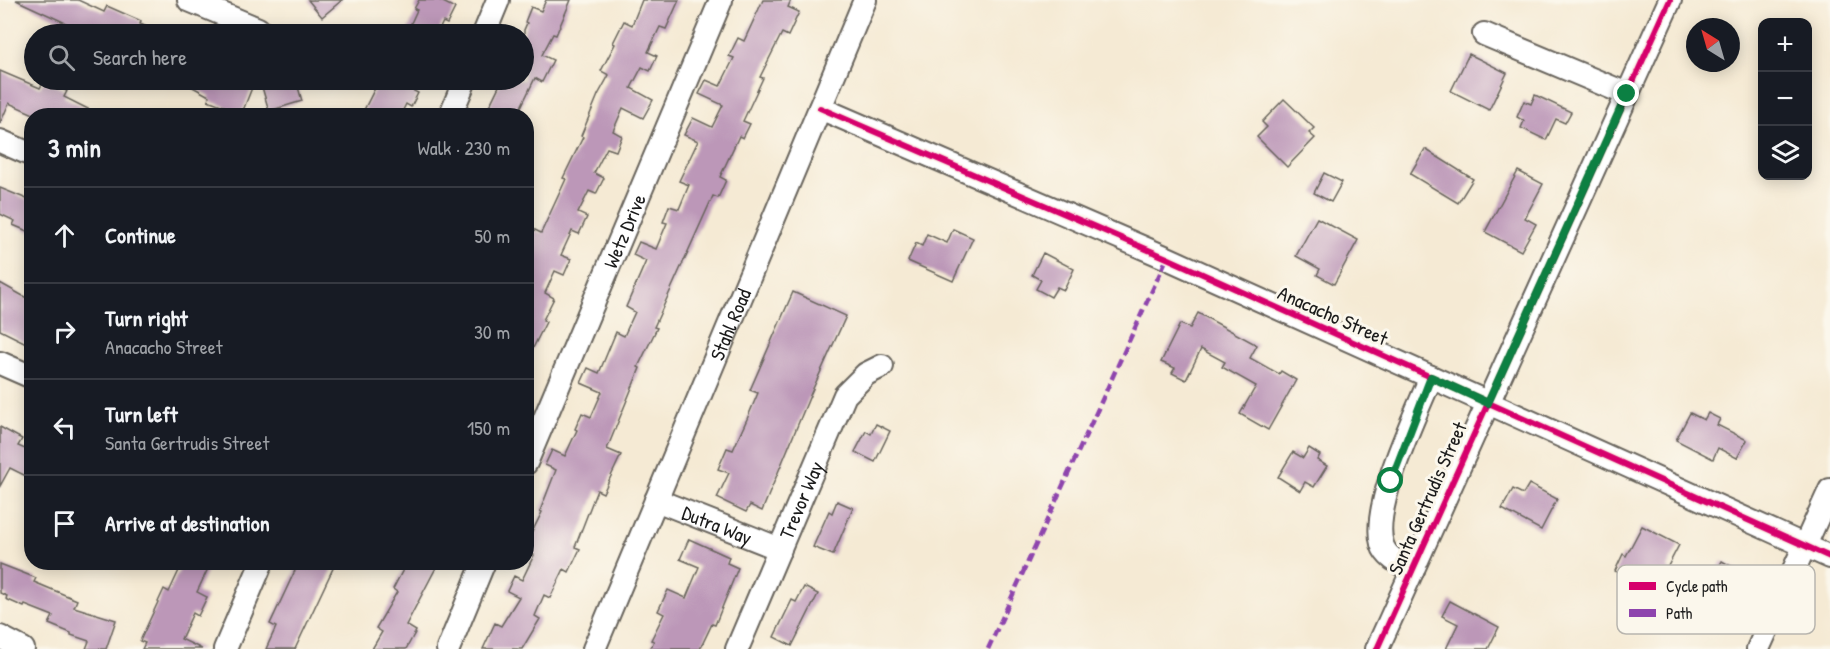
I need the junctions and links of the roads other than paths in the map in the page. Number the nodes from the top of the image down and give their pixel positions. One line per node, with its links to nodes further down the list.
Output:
1 (189, 0): 6 (street)
2 (498, 0): 7 (street)
3 (721, 0): 20 (street, Wetz Drive)
4 (865, 0): 12 (street, Stahl Road)
5 (1670, 0): 10 (street, Santa Gertrudis Street)
6 (246, 24)
7 (488, 24)
8 (1484, 34): 10 (street)
9 (461, 90): 11 (street)
10 (1627, 94): 19 (street, Santa Gertrudis Street)
11 (453, 108)
12 (820, 108): 18 (street, Anacacho Street); 22 (street, Stahl Road)
13 (0, 141): 14 (street)
14 (24, 152)
15 (0, 363): 17 (street)
16 (882, 366): 24 (street, Trevor Way)
17 (24, 374)
18 (1431, 377): 19 (street, Anacacho Street); 29 (street)
19 (1488, 403): 23 (street, Anacacho Street); 29 (street, Santa Gertrudis Street)
20 (534, 444)
21 (1830, 490): 23 (street)
22 (656, 500): 24 (street, Dutra Way); 35 (street, Stahl Road)
23 (1805, 546): 25 (street, Anacacho Street); 26 (street)
24 (780, 549): 36 (street, Trevor Way)
25 (1830, 557)
26 (1796, 565)
27 (259, 570): 33 (street)
28 (481, 570): 34 (street)
29 (1413, 570): 37 (street, Santa Gertrudis Street)
30 (1765, 634): 38 (street)
31 (0, 637): 32 (street)
32 (23, 649)
33 (225, 649)
34 (448, 649)
35 (594, 649)
36 (737, 649)
37 (1377, 649)
38 (1758, 649)

